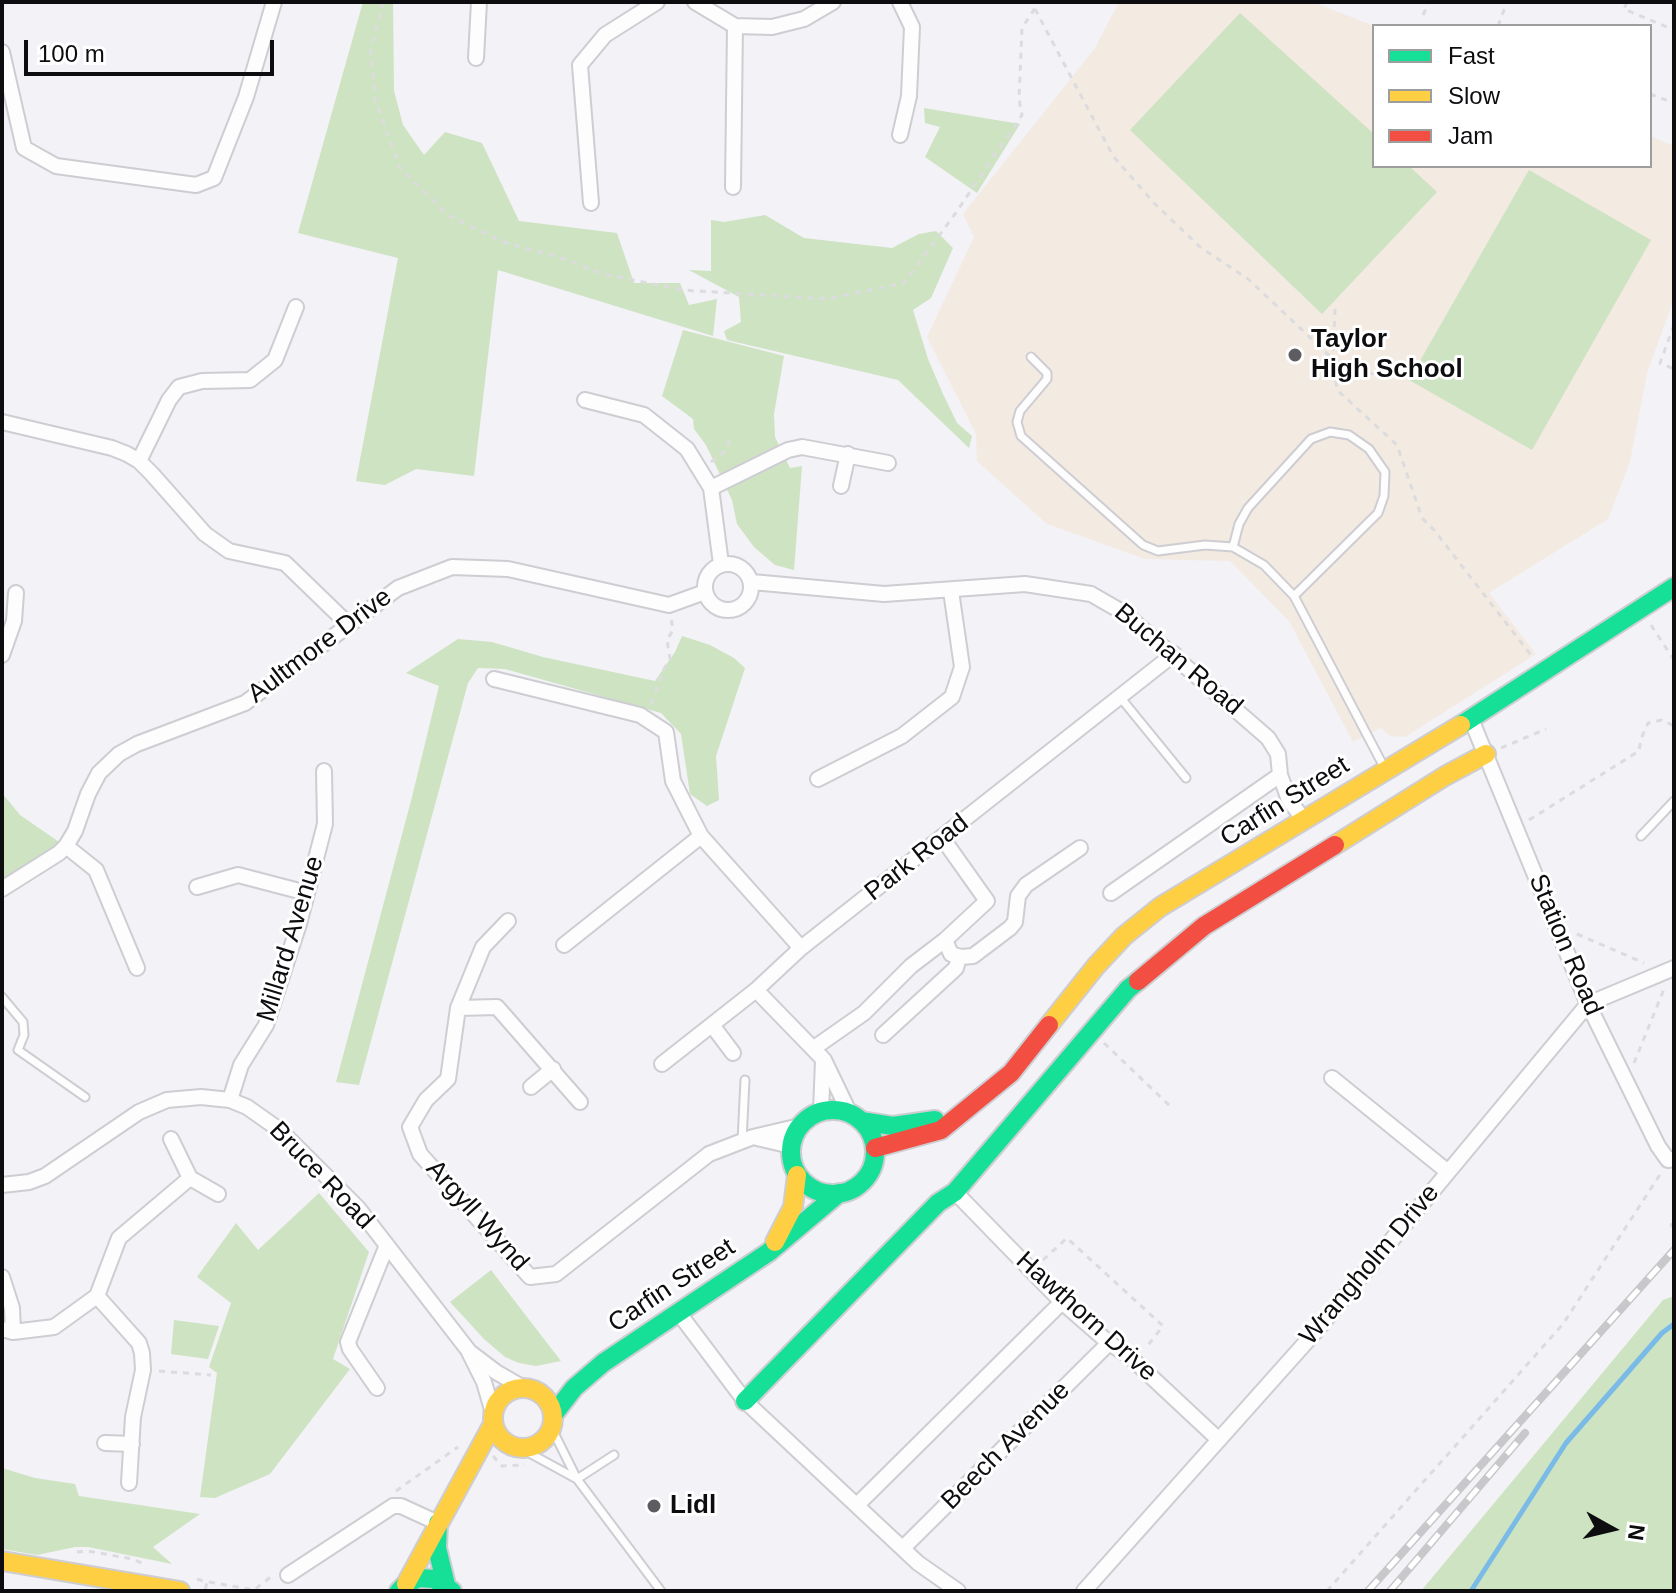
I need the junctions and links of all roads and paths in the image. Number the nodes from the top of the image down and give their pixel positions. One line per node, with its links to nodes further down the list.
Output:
1 (274, 2): 17 (street)
2 (383, 2): 12 (path)
3 (479, 2): 18 (street)
4 (657, 2): 23 (street)
5 (695, 2): 15 (street)
6 (833, 2): 15 (street)
7 (900, 2): 21 (street)
8 (1039, 2): 12 (path)
9 (1429, 2): 13 (path)
10 (1507, 2): 14 (path)
11 (1627, 2): 16 (path)
12 (1035, 9): 28 (path)
13 (1423, 15)
14 (1499, 24)
15 (735, 26): 22 (street)
16 (1674, 30)
17 (2, 52)
18 (476, 58)
19 (1652, 95): 20 (path)
20 (1674, 103)
21 (900, 135)
22 (733, 187)
23 (591, 203)
24 (296, 307): 35 (street)
25 (1335, 309): 28 (path)
26 (1674, 325): 29 (path)
27 (1031, 357): 40 (lane)
28 (1333, 359): 30 (path); 54 (path)
29 (1674, 369)
30 (1381, 377)
31 (585, 400): 37 (street)
32 (2, 422): 35 (street)
33 (731, 434): 37 (path)
34 (848, 454): 36 (street); 38 (street); 39 (street)
35 (139, 461): 50 (street)
36 (888, 463)
37 (700, 470): 39 (street)
38 (841, 486)
39 (711, 488): 41 (street)
40 (1233, 547): 47 (lane); 47 (lane)
41 (721, 564): 42 (street); 45 (street)
42 (752, 582): 44 (street, Buchan Road); 45 (street)
43 (1674, 587): 49 (main road, Carfin Street)
44 (951, 591): 51 (street, Buchan Road); 66 (street)
45 (705, 592): 48 (street)
46 (16, 593): 52 (street)
47 (1294, 596): 62 (lane)
48 (669, 605): 50 (street, Aultmore Drive); 57 (path)
49 (1640, 609): 53 (path); 54 (main road, Carfin Street)
50 (349, 625): 73 (street, Aultmore Drive)
51 (1174, 654): 56 (street, Park Road); 64 (street, Buchan Road)
52 (2, 655)
53 (1674, 660)
54 (1544, 673): 58 (main road, Carfin Street)
55 (494, 679): 57 (street)
56 (1120, 697): 65 (lane); 72 (street, Park Road)
57 (646, 719): 70 (street)
58 (1471, 719): 61 (street, Station Road); 62 (main road, Carfin Street)
59 (1674, 726): 69 (path)
60 (1546, 729): 61 (path)
61 (1486, 754): 69 (street, Station Road); 91 (main road)
62 (1386, 770): 68 (main road, Carfin Street)
63 (324, 771): 77 (street, Millard Avenue)
64 (1280, 775): 68 (street, Buchan Road); 78 (street)
65 (1186, 778)
66 (818, 779)
67 (1674, 801): 71 (lane)
68 (1304, 820): 104 (main road, Carfin Street)
69 (1516, 829): 88 (street, Station Road)
70 (701, 836): 81 (street); 82 (street)
71 (1641, 836)
72 (943, 839): 80 (street); 82 (street, Park Road)
73 (66, 846): 76 (street); 84 (street)
74 (1080, 848): 83 (street)
75 (197, 887): 77 (street)
76 (2, 889)
77 (307, 893): 101 (street, Millard Avenue)
78 (1111, 893)
79 (508, 921): 89 (street, Argyll Wynd)
80 (945, 940): 83 (street); 94 (street)
81 (564, 945)
82 (801, 948): 86 (street, Park Road)
83 (959, 957): 92 (street)
84 (137, 968)
85 (1674, 968): 88 (street, Wrangholm Drive)
86 (756, 990): 90 (street, Park Road); 94 (street)
87 (2, 997): 100 (lane)
88 (1588, 1004): 112 (street, Station Road); 113 (street, Wrangholm Drive)
89 (458, 1008): 96 (street); 109 (street, Argyll Wynd)
90 (712, 1025): 93 (street); 95 (street, Park Road)
91 (1092, 1031): 103 (path); 117 (main road)
92 (883, 1035)
93 (733, 1053)
94 (819, 1054): 105 (street); 106 (street)
95 (662, 1064)
96 (553, 1069): 99 (street); 102 (street)
97 (1332, 1078): 113 (street)
98 (745, 1080): 109 (lane)
99 (531, 1087)
100 (85, 1097)
101 (230, 1100): 116 (street, Bruce Road); 122 (street, Bruce Road)
102 (580, 1102)
103 (1171, 1107)
104 (966, 1111): 106 (main road, Carfin Street); 111 (main road, Carfin Street)
105 (821, 1112): 106 (main road); 107 (main road)
106 (855, 1118): 111 (main road)
107 (800, 1126): 109 (street, Argyll Wynd); 110 (main road)
108 (171, 1139): 115 (street)
109 (747, 1139): 110 (street)
110 (791, 1146): 114 (main road)
111 (875, 1148): 118 (main road)
112 (1671, 1160): 163 (path)
113 (1448, 1172): 141 (street, Wrangholm Drive)
114 (797, 1175): 118 (main road); 123 (main road, Carfin Street)
115 (190, 1178): 119 (street); 126 (street)
116 (2, 1185)
117 (955, 1192): 124 (street, Hawthorn Drive); 138 (main road)
118 (839, 1193): 123 (main road, Carfin Street)
119 (218, 1194)
120 (1674, 1223): 121 (path)
121 (1674, 1229)
122 (387, 1245): 131 (street, Bruce Road); 136 (street)
123 (769, 1252): 128 (main road, Carfin Street)
124 (1032, 1271): 127 (street, Hawthorn Drive); 132 (path)
125 (2, 1277): 129 (street)
126 (97, 1296): 129 (street); 134 (street)
127 (1062, 1302): 130 (street, Hawthorn Drive); 149 (street)
128 (678, 1312): 133 (main road, Carfin Street); 138 (street)
129 (8, 1331)
130 (1109, 1343): 132 (street, Hawthorn Drive); 152 (street, Beech Avenue)
131 (468, 1350): 137 (street, Bruce Road); 139 (street, Bruce Road)
132 (1136, 1362): 141 (street, Hawthorn Drive)
133 (603, 1363): 137 (main road, Carfin Street); 140 (main road, Carfin Street)
134 (143, 1370): 135 (path); 143 (street)
135 (211, 1375)
136 (377, 1388)
137 (527, 1388): 139 (main road); 140 (main road)
138 (745, 1401): 149 (street)
139 (493, 1418): 144 (main road); 146 (main road)
140 (553, 1422): 144 (main road); 147 (lane)
141 (1219, 1440): 162 (street, Wrangholm Drive)
142 (105, 1443): 143 (street)
143 (132, 1444): 148 (street)
144 (520, 1448): 146 (main road); 147 (lane)
145 (614, 1455): 147 (lane)
146 (466, 1474): 150 (main road)
147 (577, 1479): 160 (lane)
148 (129, 1483)
149 (857, 1505): 152 (street)
150 (438, 1523): 151 (street); 157 (main road); 158 (main road)
151 (347, 1535): 153 (street); 155 (street)
152 (903, 1548): 161 (street)
153 (356, 1549)
154 (2, 1561): 159 (main road)
155 (288, 1575): 156 (path)
156 (207, 1582)
157 (403, 1587): 158 (main road)
158 (450, 1589)
159 (180, 1591)
160 (661, 1591)
161 (958, 1591)
162 (1084, 1591)
163 (1327, 1591)

